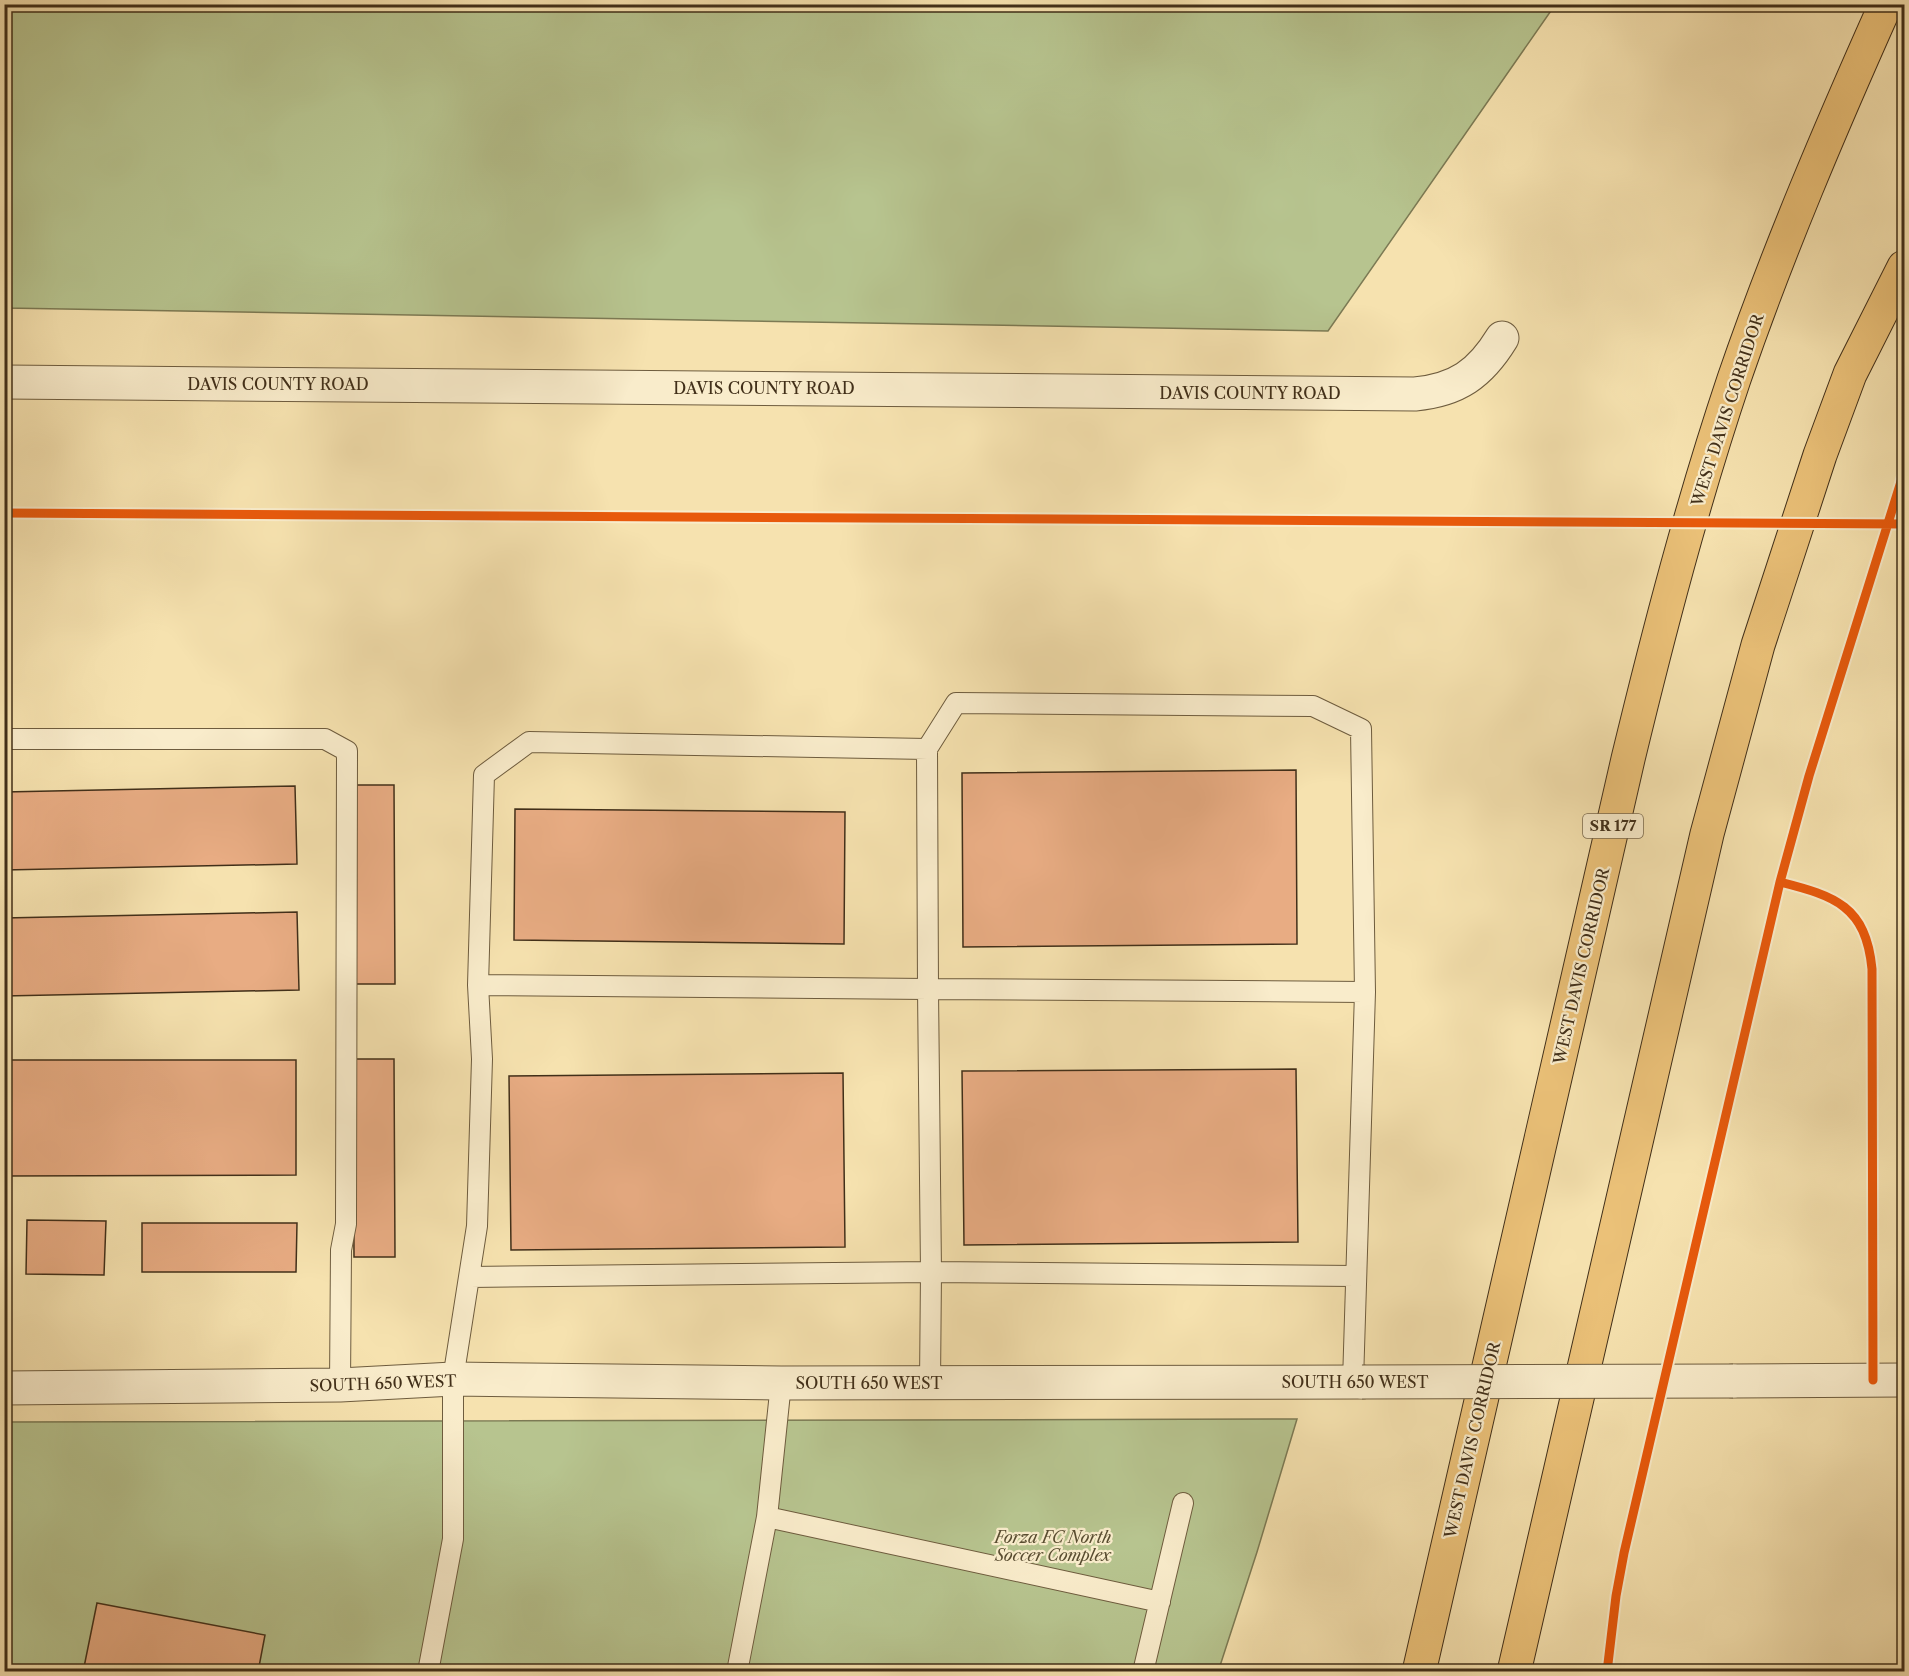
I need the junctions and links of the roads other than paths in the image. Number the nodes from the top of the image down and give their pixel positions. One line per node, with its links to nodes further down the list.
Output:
1 (1886, 4): 26 (highway, WEST DAVIS CORRIDOR / SR 177)
2 (1905, 267): 27 (highway)
3 (1502, 338): 4 (street, DAVIS COUNTY ROAD)
4 (4, 382)
5 (4, 739): 18 (lane)
6 (927, 749): 7 (lane); 8 (lane); 9 (lane)
7 (478, 985): 8 (lane); 12 (lane)
8 (928, 989): 9 (lane); 10 (lane)
9 (1365, 992): 11 (lane)
10 (931, 1272): 11 (lane); 12 (lane); 17 (lane)
11 (1355, 1276): 15 (lane)
12 (470, 1277): 13 (lane)
13 (453, 1379): 16 (street, SOUTH 650 WEST); 18 (street, SOUTH 650 WEST); 23 (lane)
14 (1905, 1380): 15 (street, SOUTH 650 WEST, bridge)
15 (1357, 1382): 17 (street, SOUTH 650 WEST)
16 (781, 1383): 17 (street, SOUTH 650 WEST); 21 (lane)
17 (930, 1383)
18 (340, 1386): 19 (street, SOUTH 650 WEST)
19 (4, 1388)
20 (1184, 1503): 22 (lane)
21 (767, 1517): 22 (lane); 24 (lane)
22 (1160, 1602): 25 (lane)
23 (428, 1671)
24 (737, 1671)
25 (1143, 1671)
26 (1419, 1671)
27 (1514, 1671)

